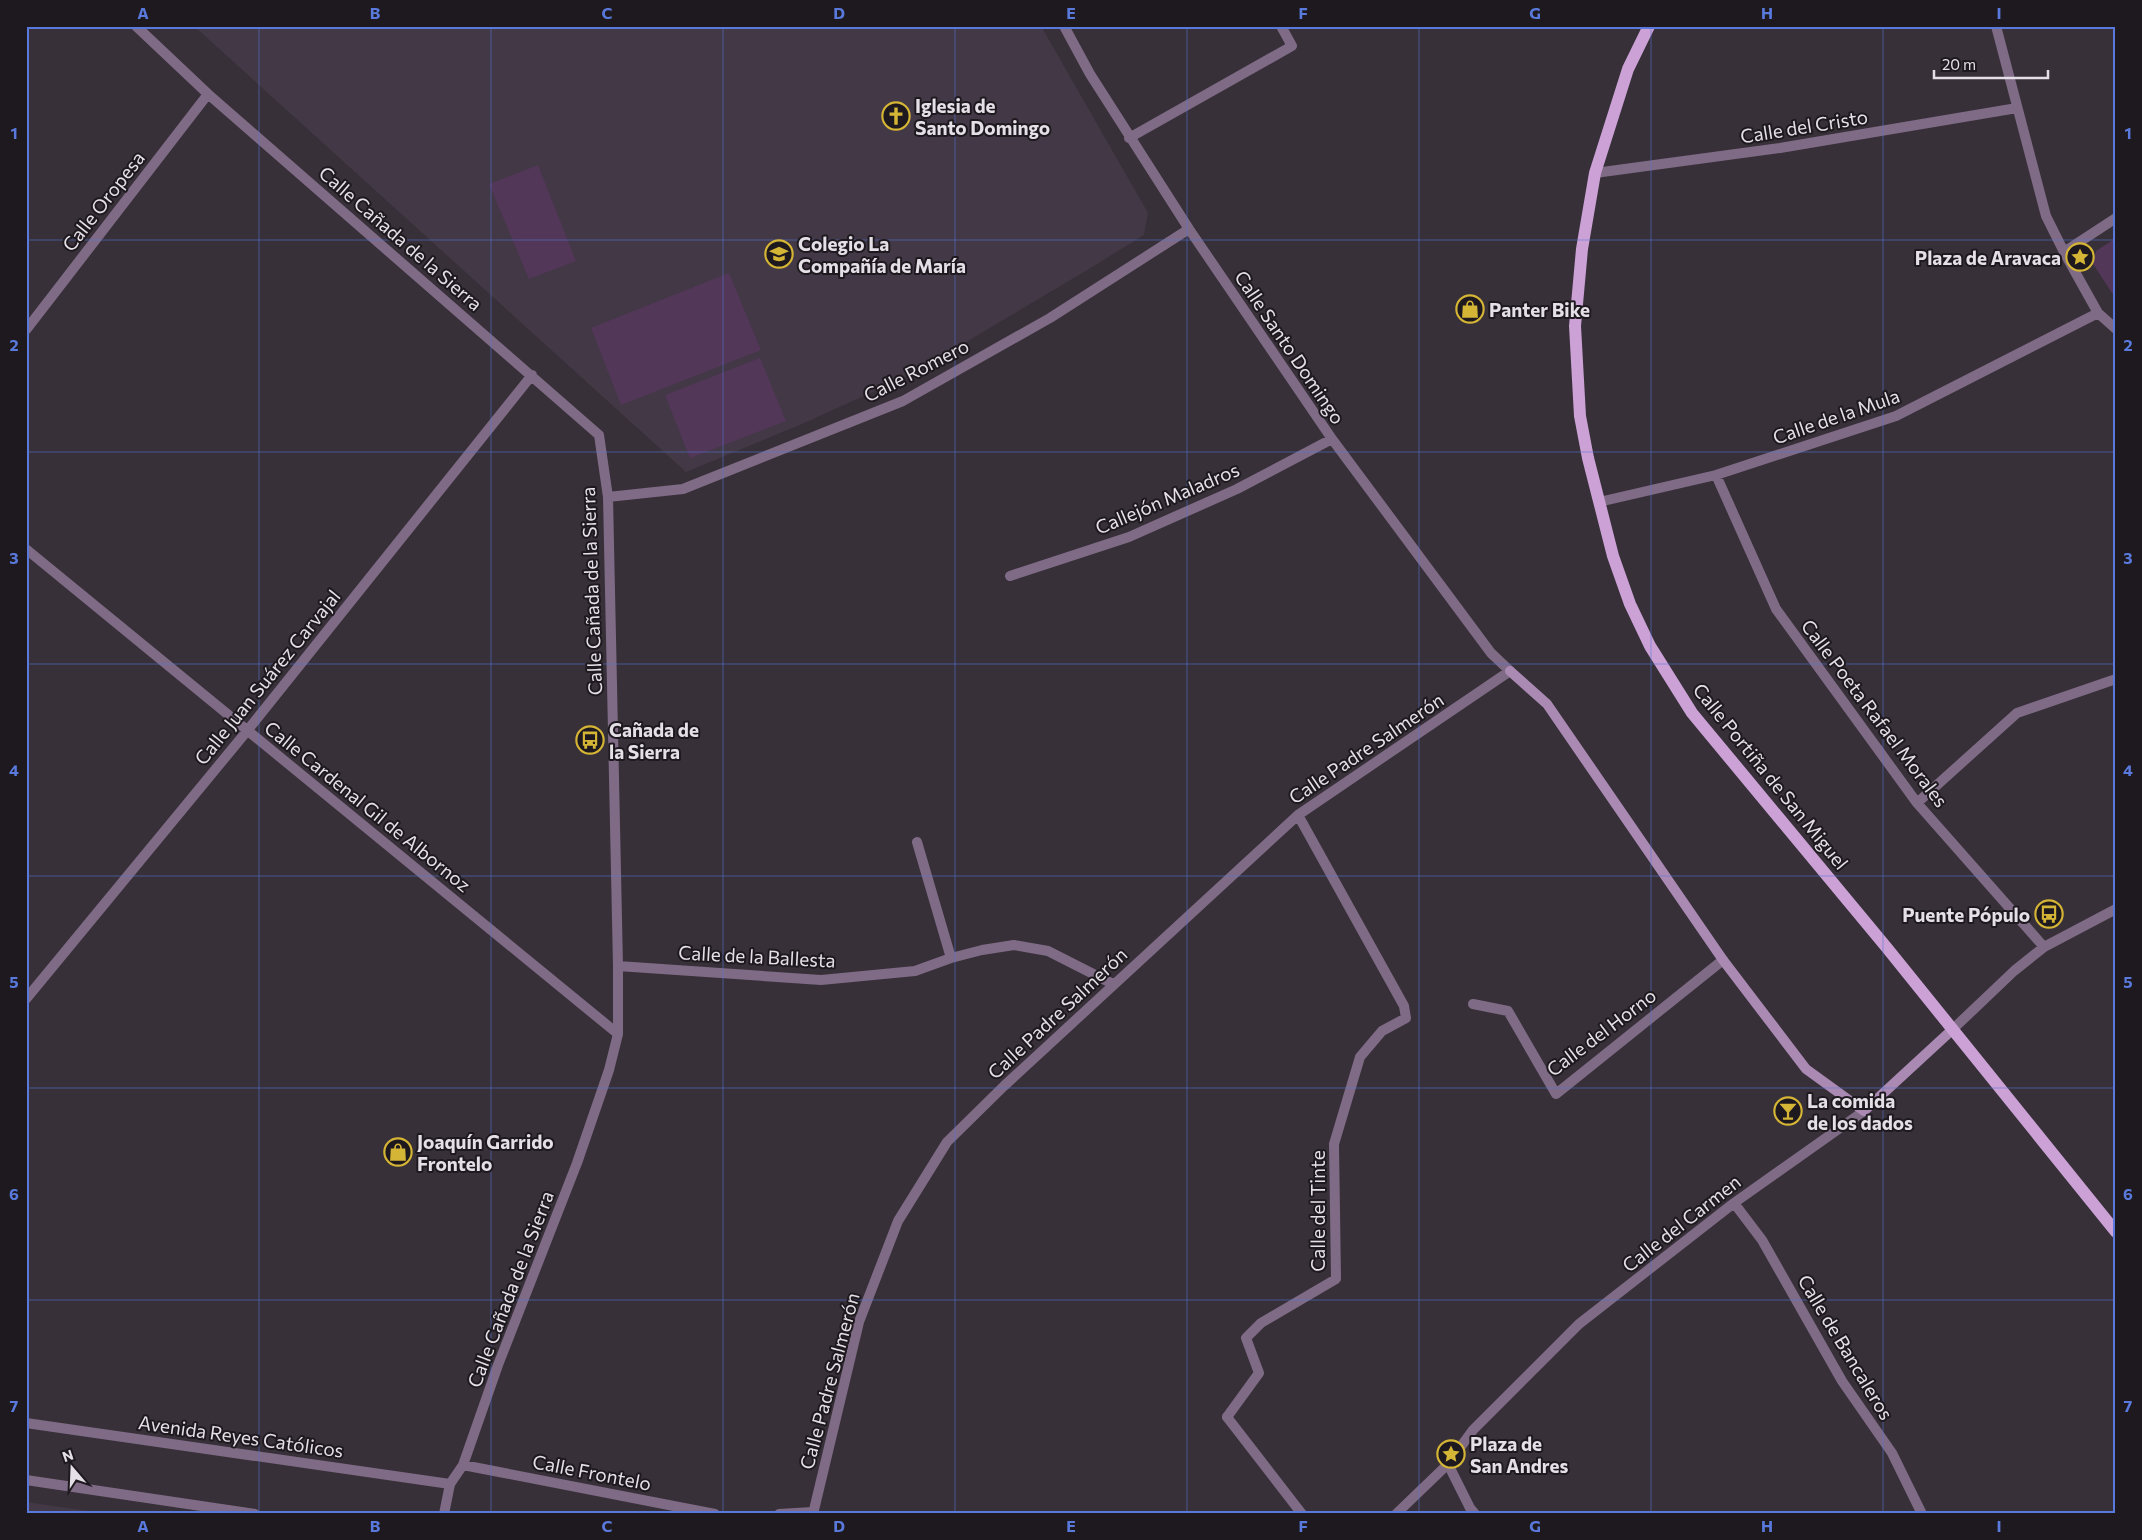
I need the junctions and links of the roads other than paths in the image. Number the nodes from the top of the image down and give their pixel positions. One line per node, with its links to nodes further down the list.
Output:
1 (136, 26): 6 (street, Calle Cañada de la Sierra)
2 (1064, 26): 8 (street, Calle Santo Domingo)
3 (1281, 26): 8 (street)
4 (1649, 26): 9 (main road, Calle Portiña de San Miguel)
5 (1996, 26): 7 (street)
6 (208, 94): 15 (street, Calle Oropesa); 16 (street, Calle Cañada de la Sierra)
7 (2017, 108): 9 (street, Calle del Cristo); 12 (street)
8 (1129, 138): 11 (street, Calle Santo Domingo)
9 (1595, 173): 20 (main road, Calle Portiña de San Miguel)
10 (2116, 218): 12 (street)
11 (1188, 229): 17 (street, Calle Santo Domingo); 19 (street, Calle Romero)
12 (2064, 252): 13 (street)
13 (2098, 313): 14 (street); 18 (street, Calle de la Mula)
14 (2116, 329)
15 (26, 330)
16 (532, 375): 19 (street, Calle Cañada de la Sierra); 25 (street, Calle Juan Suárez Carvajal)
17 (1332, 439): 22 (street, Callejón Maladros); 23 (street, Calle Santo Domingo)
18 (1716, 475): 20 (street, Calle de la Mula); 26 (street, Calle Poeta Rafael Morales)
19 (608, 497): 33 (street, Calle Cañada de la Sierra)
20 (1599, 502): 37 (main road, Calle Portiña de San Miguel)
21 (26, 549): 25 (street, Calle Cardenal Gil de Albornoz)
22 (1010, 576)
23 (1510, 671): 27 (street, Calle Padre Salmerón); 32 (main road)
24 (2116, 679): 26 (street)
25 (248, 731): 35 (street, Calle Juan Suárez Carvajal); 38 (street, Calle Cardenal Gil de Albornoz)
26 (1917, 803): 30 (street, Calle Poeta Rafael Morales)
27 (1298, 815): 34 (street, Calle Padre Salmerón); 54 (street, Calle del Tinte)
28 (918, 842): 31 (street)
29 (2116, 909): 30 (street)
30 (2044, 948): 37 (street)
31 (951, 958): 33 (street, Calle de la Ballesta); 34 (street, Calle de la Ballesta)
32 (1723, 960): 36 (street, Calle del Horno); 39 (main road)
33 (618, 966): 38 (street, Calle Cañada de la Sierra)
34 (1113, 984): 48 (street, Calle Padre Salmerón)
35 (26, 999)
36 (1473, 1004)
37 (1953, 1029): 39 (main road, Calle del Carmen); 41 (main road, Calle Portiña de San Miguel)
38 (618, 1034): 44 (street, Calle Cañada de la Sierra)
39 (1864, 1111): 40 (street, Calle del Carmen)
40 (1734, 1202): 43 (street, Calle del Carmen); 57 (street, Calle de Bancaleros)
41 (2116, 1232)
42 (26, 1423): 46 (street, Avenida Reyes Católicos)
43 (1448, 1464): 55 (street); 56 (street)
44 (463, 1465): 46 (street, Calle Cañada de la Sierra); 47 (street, Calle Frontelo)
45 (26, 1480): 49 (street)
46 (450, 1484): 50 (street, Calle Cañada de la Sierra)
47 (660, 1503): 51 (street); 52 (street, Calle Frontelo)
48 (813, 1513): 53 (street)
49 (255, 1514)
50 (444, 1514)
51 (659, 1514)
52 (715, 1514)
53 (779, 1514)
54 (1302, 1514)
55 (1396, 1514)
56 (1475, 1514)
57 (1922, 1514)

